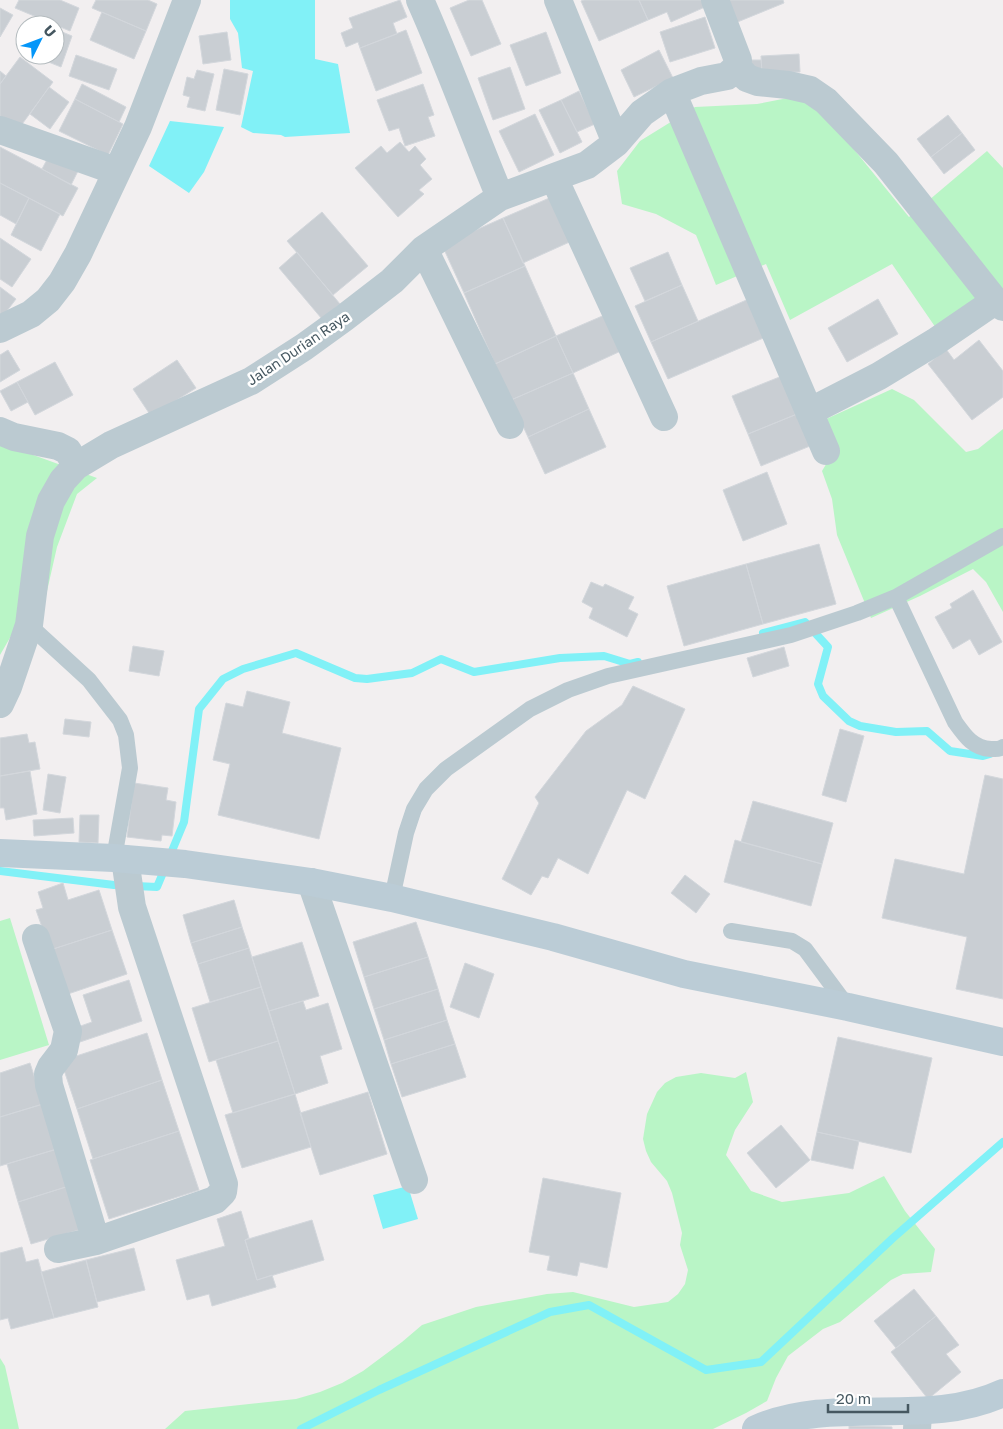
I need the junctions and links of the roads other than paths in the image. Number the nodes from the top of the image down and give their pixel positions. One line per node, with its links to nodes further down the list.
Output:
1 (187, 0): 9 (street)
2 (420, 0): 11 (street)
3 (558, 0): 8 (street)
4 (715, 0): 5 (street)
5 (737, 67): 6 (street, Jalan Durian Raya); 13 (street)
6 (672, 92): 8 (street, Jalan Durian Raya); 15 (street)
7 (0, 130): 9 (street)
8 (616, 143): 10 (street, Jalan Durian Raya)
9 (116, 171): 14 (street)
10 (554, 178): 11 (street, Jalan Durian Raya); 16 (street)
11 (500, 197): 12 (street, Jalan Durian Raya)
12 (424, 249): 17 (street); 20 (street, Jalan Durian Raya)
13 (999, 304): 15 (street)
14 (0, 329)
15 (809, 412): 19 (street)
16 (664, 417)
17 (510, 425)
18 (0, 431): 20 (street)
19 (826, 451)
20 (76, 466): 23 (street, Jalan Durian Raya)
21 (1003, 536): 22 (lane)
22 (896, 598): 25 (lane); 29 (lane)
23 (29, 625): 24 (street, Jalan Durian Raya); 27 (lane)
24 (0, 704)
25 (1003, 747)
26 (0, 853): 27 (street)
27 (122, 865): 28 (street); 35 (street)
28 (311, 882): 29 (street); 34 (street)
29 (392, 898): 32 (street)
30 (731, 931): 32 (lane)
31 (36, 938): 35 (street)
32 (848, 1007): 33 (street)
33 (1003, 1042)
34 (414, 1180)
35 (96, 1241): 36 (street)
36 (58, 1249)
37 (1003, 1393): 38 (street)
38 (918, 1422): 39 (street)
39 (756, 1429)

